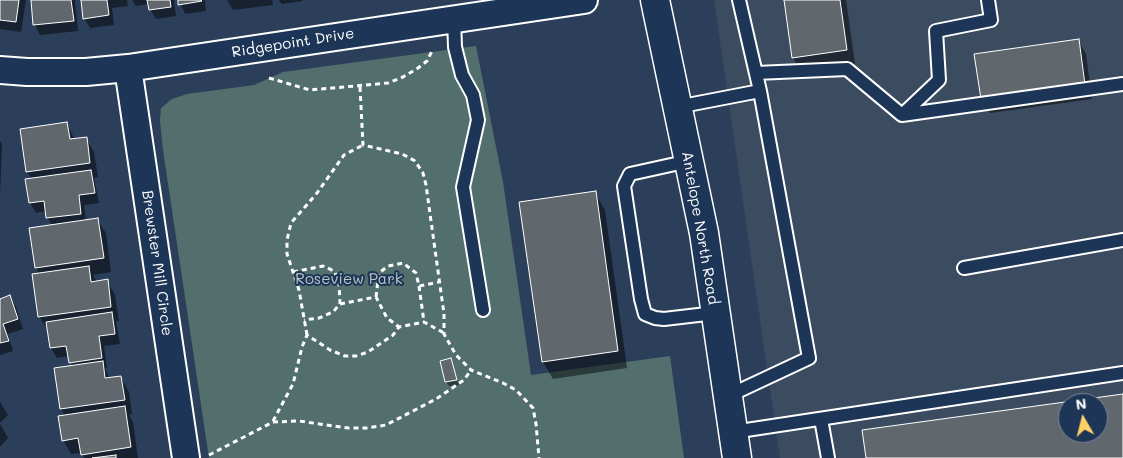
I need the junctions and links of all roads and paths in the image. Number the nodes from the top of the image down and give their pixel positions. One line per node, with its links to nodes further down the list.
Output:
1 (584, 0): 5 (street, Ridgepoint Drive)
2 (655, 0): 14 (main road, Antelope North Road)
3 (739, 0): 9 (lane)
4 (988, 0): 15 (lane)
5 (453, 9): 7 (street, Ridgepoint Drive); 25 (lane)
6 (432, 51): 12 (path)
7 (128, 68): 8 (street, Ridgepoint Drive); 38 (street, Brewster Mill Circle)
8 (0, 70)
9 (756, 73): 13 (lane); 15 (lane)
10 (269, 78): 12 (path)
11 (1123, 84): 15 (lane)
12 (360, 87): 16 (path)
13 (760, 91): 14 (lane); 34 (lane)
14 (677, 107): 17 (main road, Antelope North Road)
15 (902, 115)
16 (363, 145): 20 (path); 21 (path)
17 (689, 161): 26 (main road, Antelope North Road); 26 (lane)
18 (1123, 240): 19 (lane)
19 (964, 268)
20 (293, 272): 24 (path); 27 (path)
21 (439, 282): 22 (path); 30 (path)
22 (419, 286): 23 (path); 28 (path)
23 (376, 297): 24 (path); 29 (path)
24 (340, 304): 27 (path)
25 (483, 310)
26 (716, 313): 34 (main road, Antelope North Road)
27 (304, 320): 31 (path)
28 (424, 322): 29 (path); 30 (path)
29 (399, 327): 31 (path)
30 (444, 334): 32 (path)
31 (307, 335): 36 (path)
32 (471, 370): 36 (path); 39 (path)
33 (1123, 373): 35 (lane)
34 (728, 396): 37 (main road, Antelope North Road)
35 (821, 419): 37 (lane); 40 (lane)
36 (273, 422): 38 (path)
37 (735, 445)
38 (197, 457)
39 (539, 458)
40 (828, 458)

